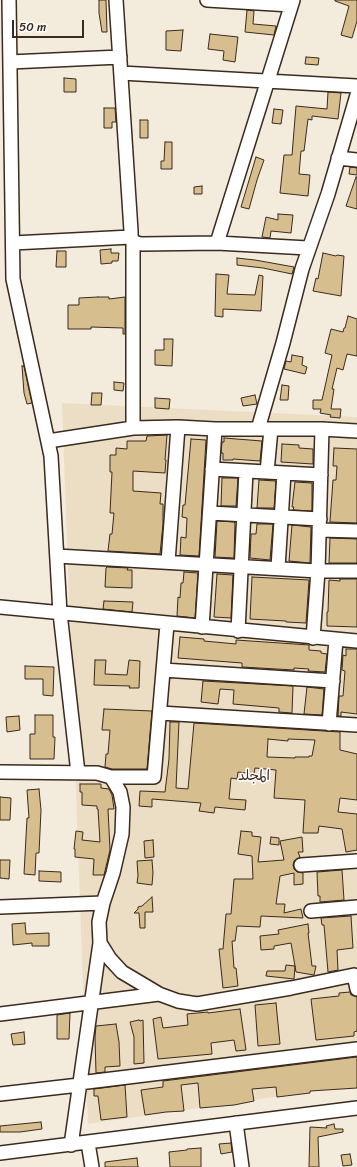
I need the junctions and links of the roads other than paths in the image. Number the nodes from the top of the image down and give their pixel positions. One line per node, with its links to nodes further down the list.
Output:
1 (9, 0): 6 (street)
2 (116, 0): 5 (street)
3 (207, 0): 4 (street)
4 (292, 2): 8 (street)
5 (120, 57): 6 (street); 7 (street)
6 (10, 62): 14 (street)
7 (121, 73): 8 (street); 13 (street)
8 (267, 81): 9 (street); 15 (street)
9 (357, 86)
10 (357, 95): 11 (street)
11 (338, 158): 12 (street); 16 (street)
12 (357, 160)
13 (132, 239): 14 (street); 15 (street); 18 (street)
14 (13, 242): 23 (street)
15 (217, 243): 16 (street)
16 (308, 248): 20 (street)
17 (178, 427): 18 (street); 19 (street); 35 (street)
18 (133, 428): 23 (street)
19 (215, 429): 20 (street); 24 (street)
20 (264, 429): 21 (street); 26 (street)
21 (322, 429): 22 (street); 28 (street)
22 (357, 431)
23 (48, 441): 34 (street)
24 (212, 469): 25 (street); 29 (street)
25 (246, 471): 26 (street); 30 (street)
26 (267, 472): 27 (street)
27 (284, 473): 28 (street); 31 (street)
28 (321, 475): 32 (street)
29 (210, 513): 30 (street); 36 (street)
30 (244, 515): 31 (street); 37 (street)
31 (281, 517): 32 (street); 38 (street)
32 (320, 525): 33 (street); 39 (street)
33 (357, 531)
34 (56, 556): 35 (street); 42 (street)
35 (168, 562): 36 (street)
36 (207, 564): 37 (street); 44 (street)
37 (241, 566): 38 (street); 45 (street)
38 (278, 568): 39 (street)
39 (318, 571): 40 (street); 46 (street)
40 (357, 571)
41 (0, 607): 42 (street)
42 (60, 613): 43 (street); 55 (street)
43 (167, 624): 44 (street); 49 (street)
44 (202, 627): 45 (street)
45 (238, 631): 46 (street)
46 (313, 638): 47 (street)
47 (336, 640): 48 (street); 50 (street)
48 (357, 641)
49 (163, 670): 50 (street); 51 (street)
50 (333, 681): 52 (street)
51 (160, 713): 52 (street); 56 (street)
52 (329, 724): 53 (street)
53 (357, 725)
54 (0, 772): 55 (street)
55 (78, 773): 56 (street)
56 (111, 778): 59 (street)
57 (357, 861): 58 (street)
58 (301, 865)
59 (103, 904): 60 (street); 63 (street)
60 (0, 907)
61 (357, 907): 62 (street)
62 (311, 911)
63 (100, 943): 65 (street); 66 (street)
64 (357, 989): 65 (street)
65 (159, 994): 66 (street)
66 (91, 1003): 67 (street); 69 (street)
67 (0, 1014)
68 (357, 1049): 69 (street)
69 (79, 1084): 70 (street); 74 (street)
70 (0, 1094)
71 (357, 1108): 72 (street)
72 (236, 1123): 73 (street); 77 (street)
73 (88, 1143): 74 (street); 76 (street)
74 (70, 1145): 75 (street)
75 (0, 1154)
76 (92, 1167)
77 (242, 1167)

